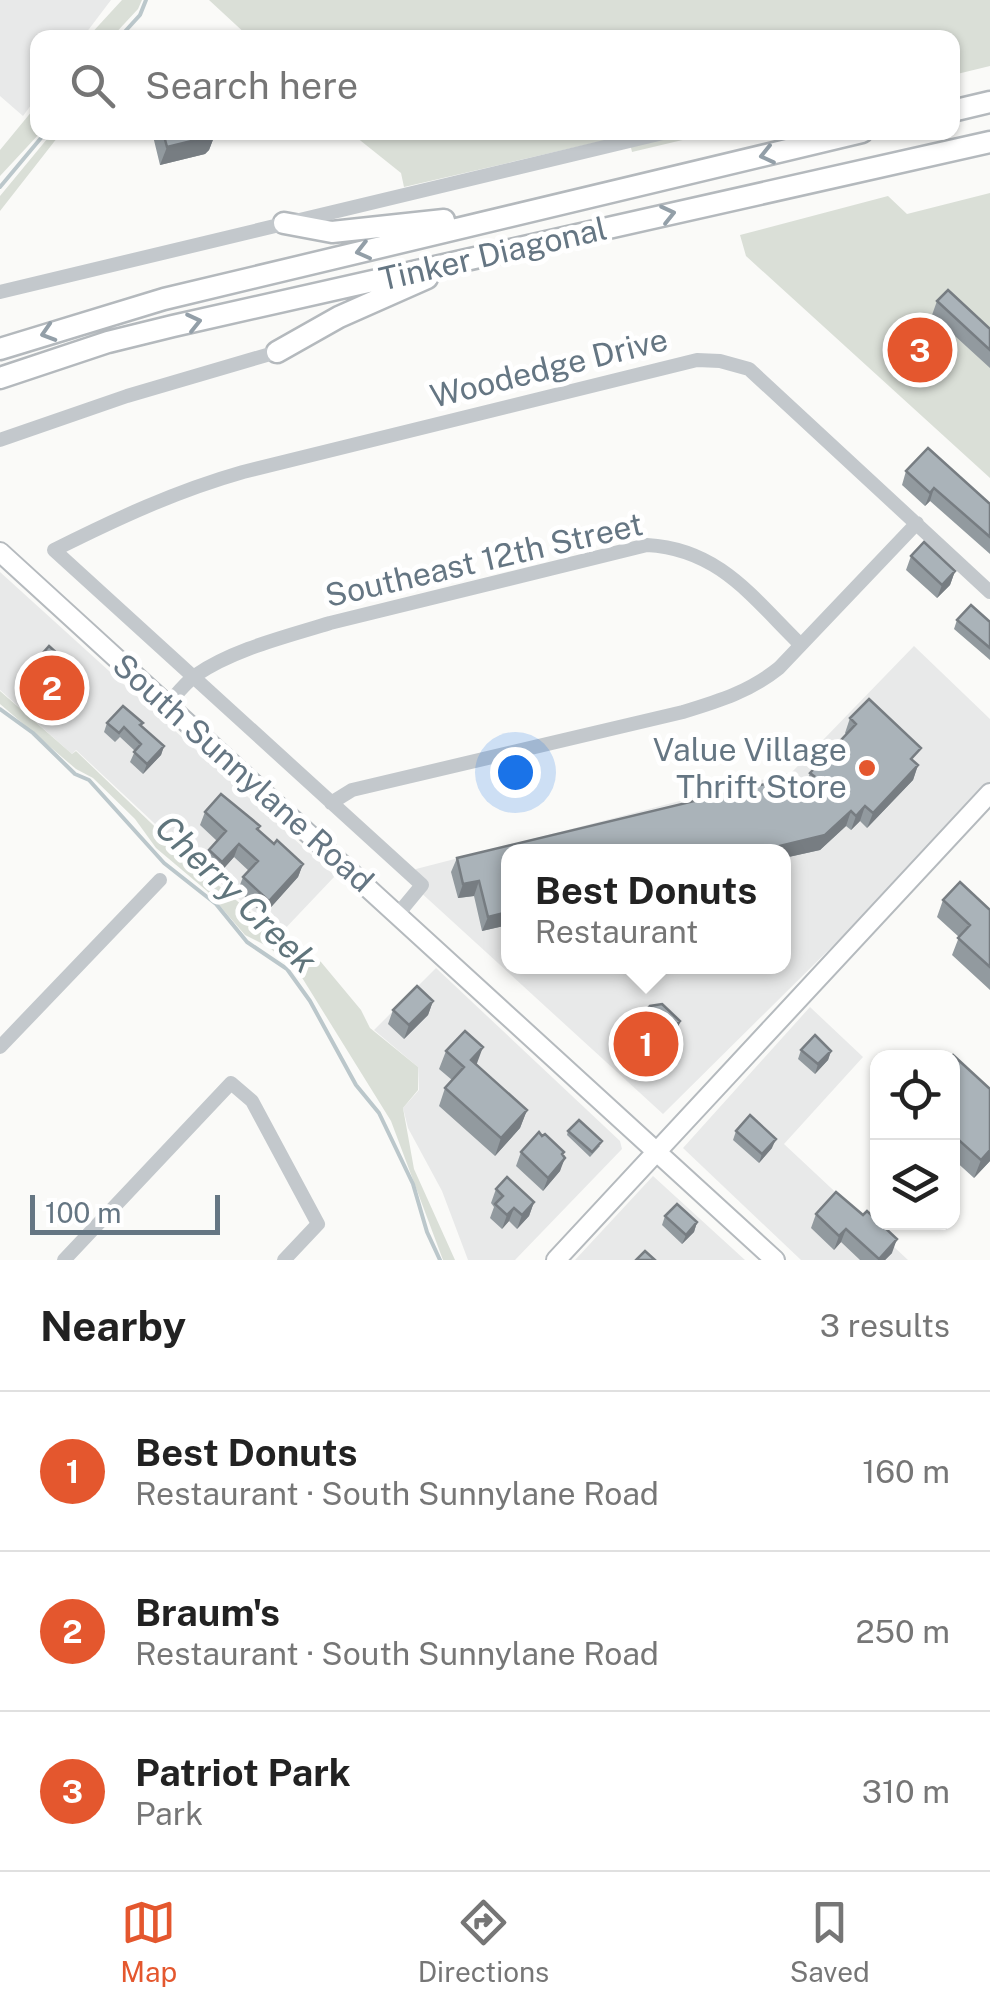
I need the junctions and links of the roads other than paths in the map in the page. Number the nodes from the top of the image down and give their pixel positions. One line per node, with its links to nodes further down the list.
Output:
1 (990, 102): 2 (highway)
2 (960, 109)
3 (633, 140): 7 (street)
4 (828, 140): 6 (highway, Tinker Diagonal, one-way to 6)
5 (990, 142): 8 (highway, Tinker Diagonal, one-way to 5)
6 (526, 212): 7 (highway); 10 (highway, Tinker Diagonal, one-way to 10)
7 (284, 223): 9 (street)
8 (470, 258): 11 (highway); 12 (highway, Tinker Diagonal, one-way to 8)
9 (0, 292)
10 (0, 349)
11 (277, 352): 13 (street)
12 (0, 378)
13 (0, 440)
14 (917, 523): 15 (street, Woodedge Drive); 17 (street, Woodedge Drive); 18 (street)
15 (54, 550): 19 (street, South Sunnylane Road)
16 (0, 552): 20 (main road, South Sunnylane Road)
17 (990, 592)
18 (800, 644): 19 (street, Southeast 12th Street); 22 (street)
19 (193, 677): 20 (street, Southeast 12th Street); 22 (street, South Sunnylane Road)
20 (168, 704): 24 (main road, South Sunnylane Road)
21 (989, 795): 26 (main road)
22 (331, 803): 24 (street, South Sunnylane Road)
23 (160, 880): 25 (street)
24 (398, 914): 26 (main road, South Sunnylane Road)
25 (0, 1047)
26 (657, 1152): 29 (main road); 30 (main road, South Sunnylane Road)
27 (64, 1260): 28 (street)
28 (284, 1260)
29 (556, 1260)
30 (776, 1260)

